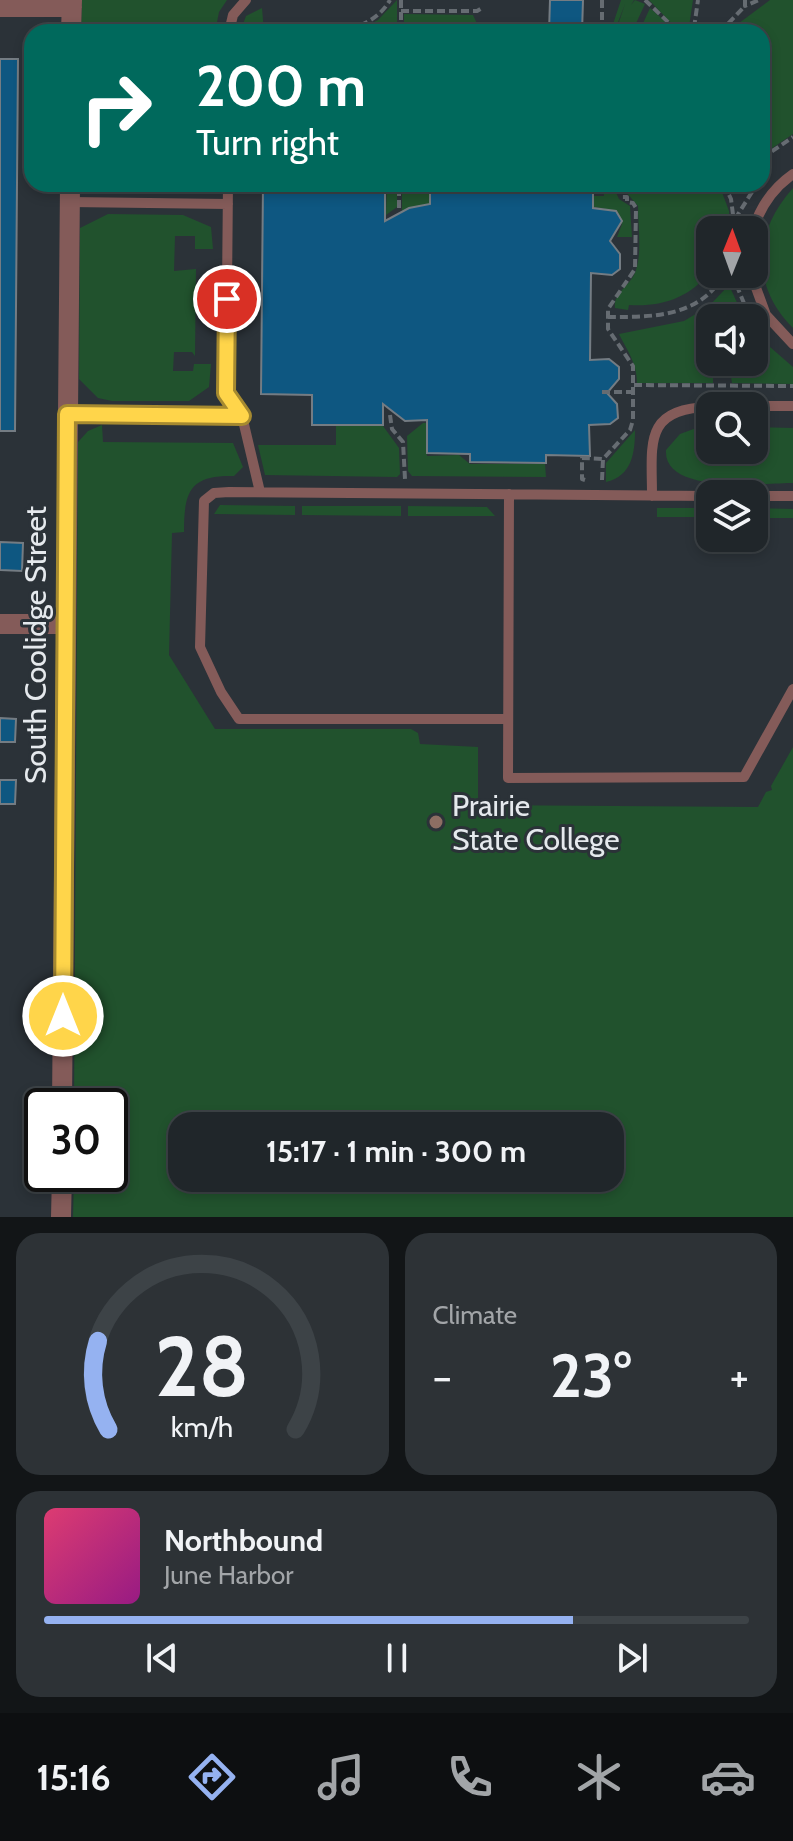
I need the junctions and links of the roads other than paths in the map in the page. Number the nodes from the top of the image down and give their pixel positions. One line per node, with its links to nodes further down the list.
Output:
1 (246, 0): 5 (lane)
2 (72, 3): 3 (street); 4 (street)
3 (0, 7)
4 (71, 24)
5 (231, 24)
6 (793, 174): 10 (lane)
7 (228, 192): 9 (lane)
8 (70, 193): 9 (lane); 16 (street, South Coolidge Street)
9 (228, 204): 17 (lane)
10 (760, 216)
11 (756, 288): 12 (lane)
12 (793, 344)
13 (768, 406): 14 (lane)
14 (793, 406)
15 (696, 407): 20 (lane)
16 (67, 414): 17 (lane); 25 (street, South Coolidge Street)
17 (242, 416): 18 (lane)
18 (260, 492): 19 (lane); 27 (lane)
19 (509, 494): 20 (lane); 27 (lane)
20 (652, 496): 21 (lane)
21 (696, 496)
22 (768, 496): 23 (lane)
23 (793, 496)
24 (0, 624): 25 (street)
25 (65, 624): 28 (street, South Coolidge Street)
26 (793, 689): 27 (lane)
27 (508, 719)
28 (62, 1088)
29 (62, 1192): 30 (street)
30 (61, 1217)

